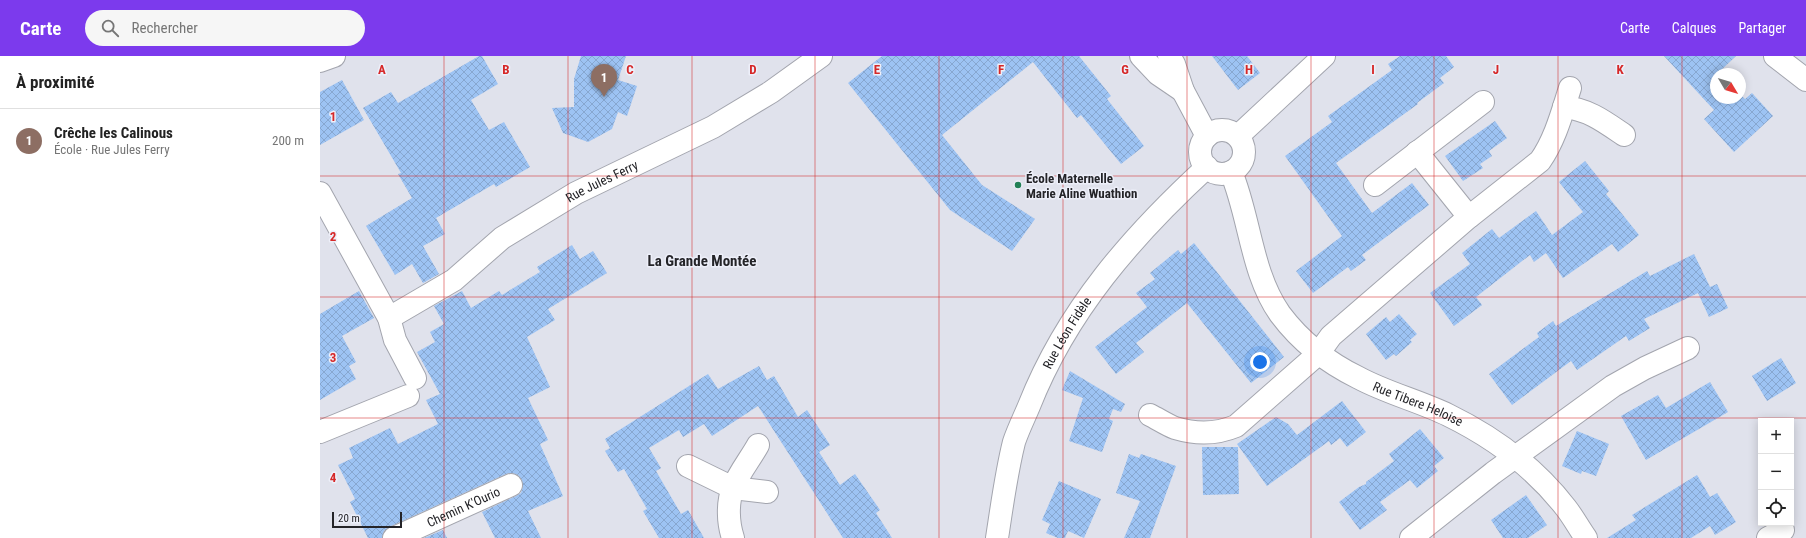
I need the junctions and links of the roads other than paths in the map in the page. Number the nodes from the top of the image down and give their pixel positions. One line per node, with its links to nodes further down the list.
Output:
1 (334, 56): 7 (street)
2 (821, 56): 20 (street, Rue Jules Ferry)
3 (1141, 56): 9 (street)
4 (1169, 56): 9 (street)
5 (1775, 56): 8 (street)
6 (1315, 59): 13 (street)
7 (320, 61)
8 (1806, 80)
9 (1183, 91): 12 (street)
10 (1483, 102): 14 (street)
11 (1624, 135): 19 (street)
12 (1207, 136): 13 (street); 15 (street)
13 (1238, 136): 16 (street)
14 (1417, 152): 17 (street); 19 (street)
15 (1207, 167): 16 (street); 33 (street, Rue Léon Fidèle)
16 (1231, 172): 22 (street, Rue Tibere Heloise)
17 (1375, 185)
18 (320, 193): 20 (street)
19 (1469, 217): 22 (street)
20 (389, 318): 24 (street)
21 (1688, 348): 26 (street)
22 (1318, 354): 23 (street); 26 (street, Rue Tibere Heloise)
23 (1150, 415)
24 (320, 432)
25 (758, 445): 29 (street)
26 (1516, 458): 34 (street); 35 (street, Rue Tibere Heloise)
27 (688, 466): 29 (street)
28 (511, 485): 31 (street, Chemin K'Ourio)
29 (733, 488): 30 (street); 32 (street)
30 (767, 492)
31 (394, 538)
32 (733, 538)
33 (997, 538)
34 (1411, 538)
35 (1586, 538)

